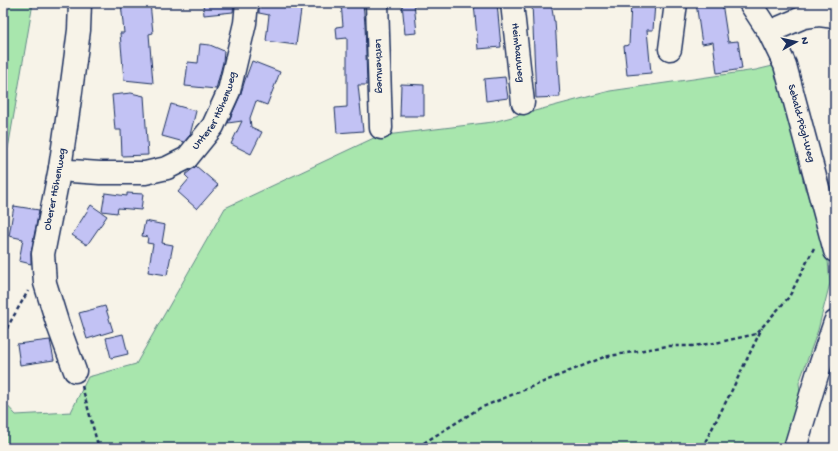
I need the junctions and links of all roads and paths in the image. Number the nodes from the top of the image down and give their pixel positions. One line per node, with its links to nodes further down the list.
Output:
1 (80, 3): 12 (street, Oberer Höhenweg)
2 (247, 3): 12 (street, Unterer Höhenweg)
3 (377, 3): 11 (street, Lerchenweg)
4 (512, 3): 10 (street, Heimbauweg)
5 (676, 3): 9 (street)
6 (750, 3): 8 (street, Sebald-Pögl-Weg)
7 (835, 18): 8 (street)
8 (769, 32): 13 (street, Sebald-Pögl-Weg)
9 (670, 49)
10 (523, 103)
11 (381, 128)
12 (60, 168): 19 (street, Oberer Höhenweg)
13 (827, 223): 14 (street, Sebald-Pögl-Weg); 17 (path)
14 (835, 251)
15 (32, 286): 18 (path)
16 (835, 322): 23 (street)
17 (764, 324): 21 (path); 22 (path)
18 (3, 342)
19 (76, 371): 20 (path)
20 (100, 448)
21 (419, 448)
22 (702, 448)
23 (795, 448)

